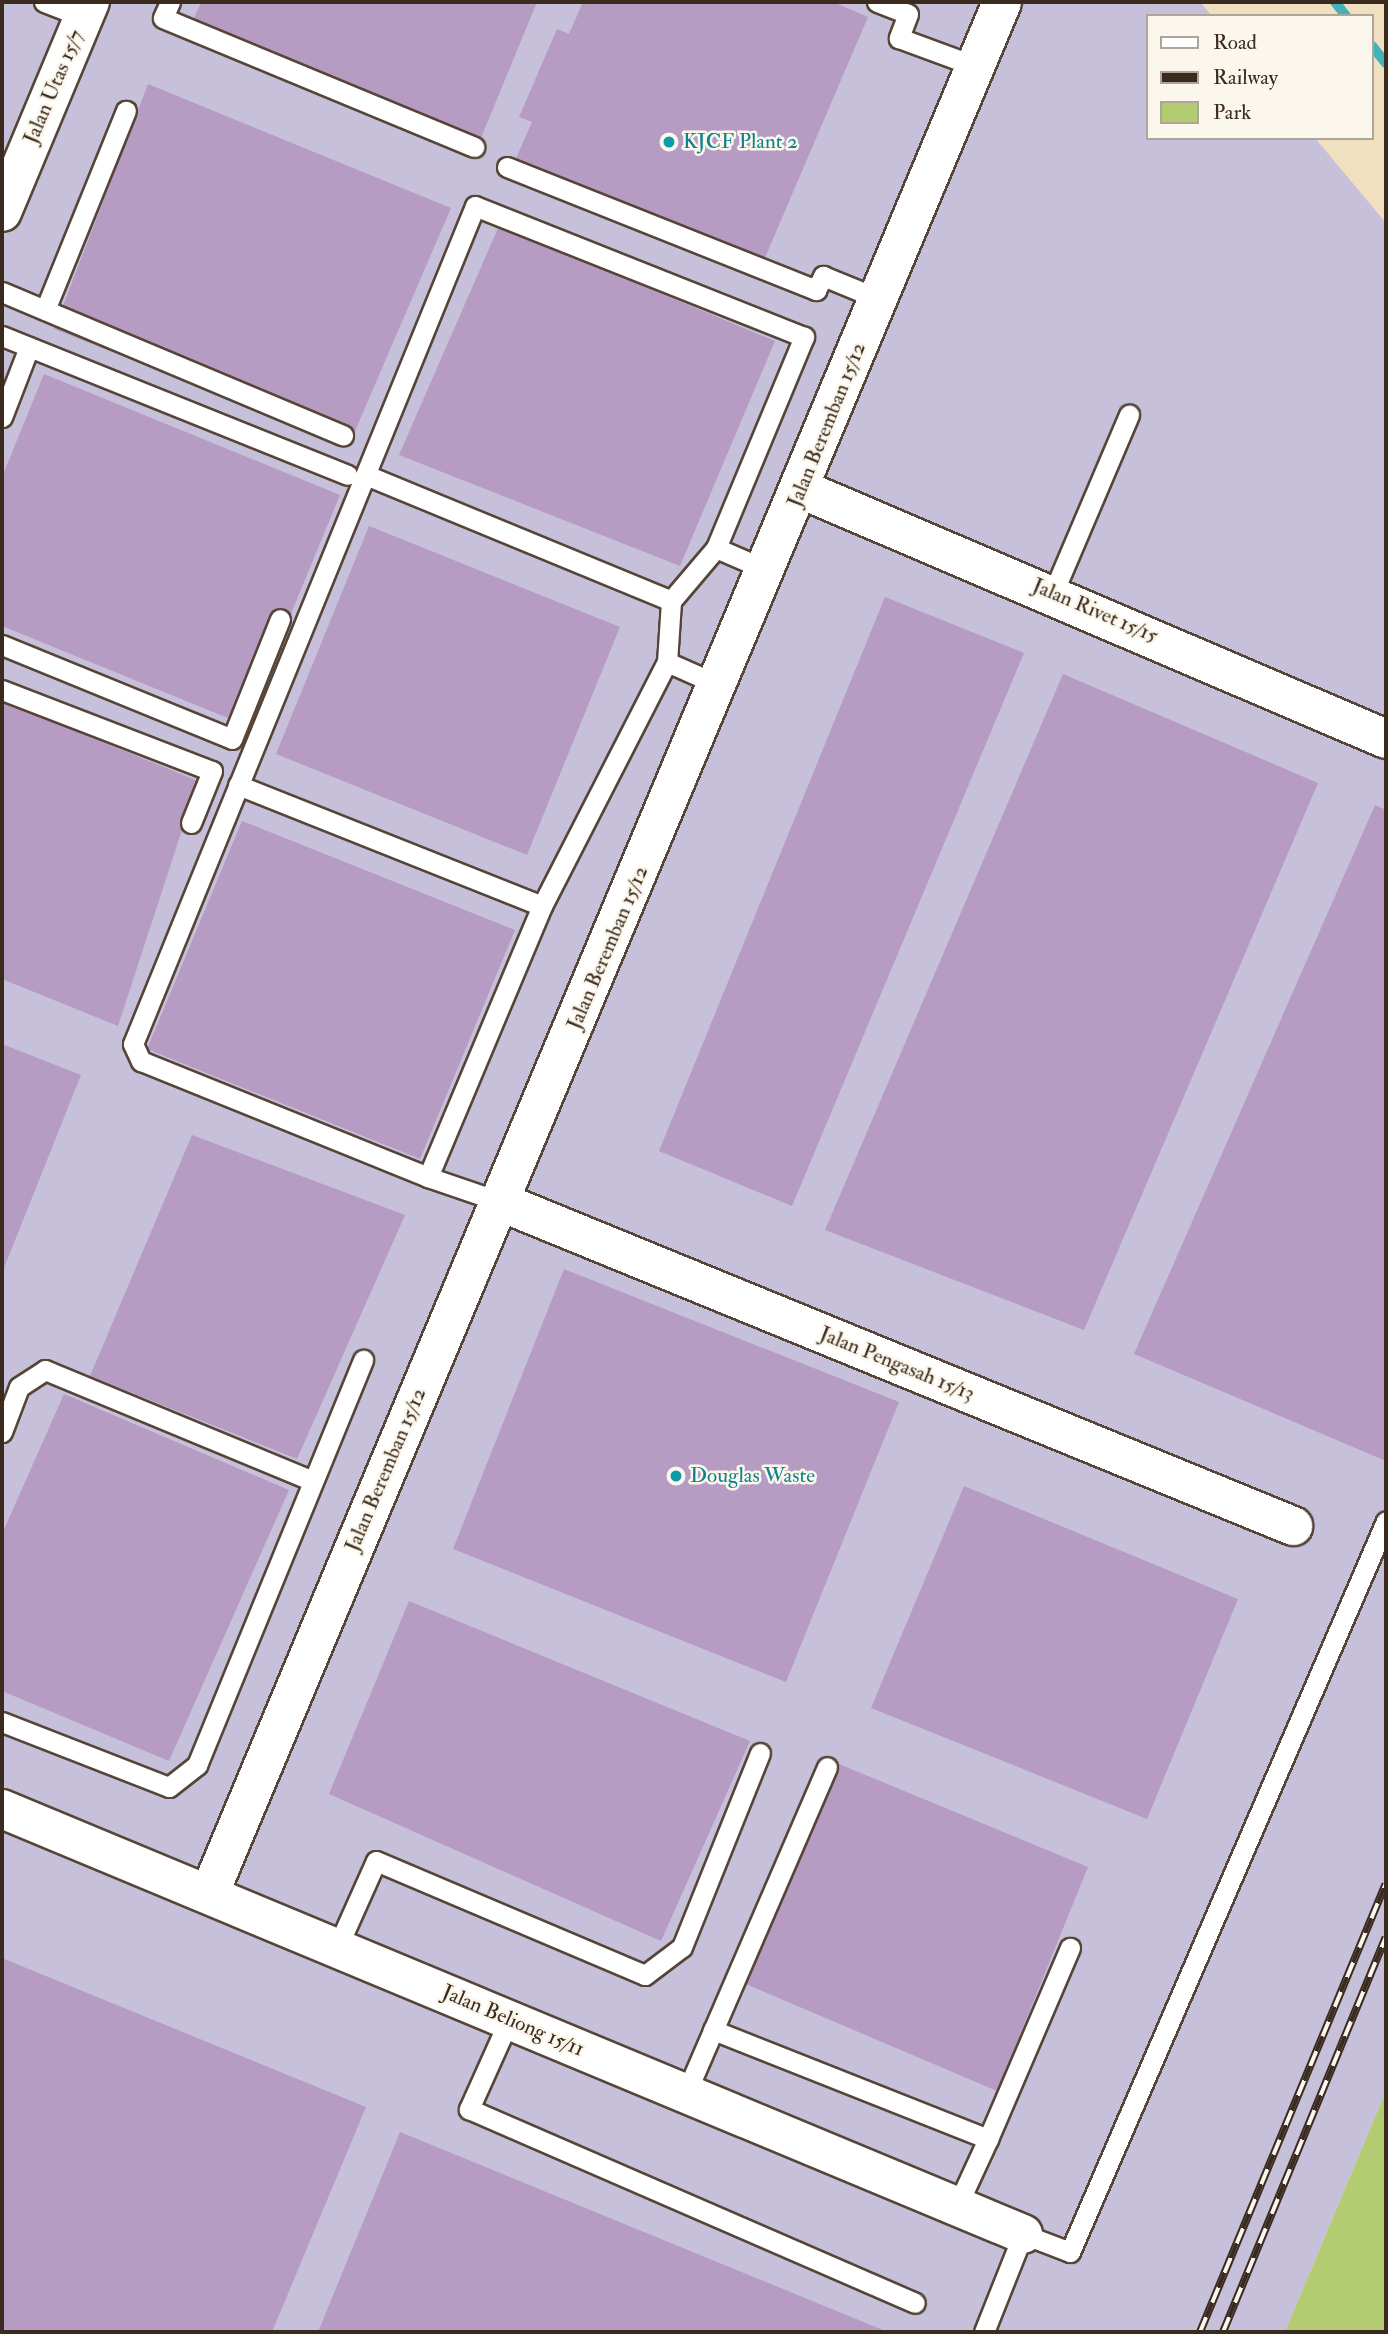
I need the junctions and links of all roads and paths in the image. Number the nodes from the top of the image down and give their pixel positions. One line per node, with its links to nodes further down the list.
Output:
1 (44, 2): 5 (lane)
2 (170, 2): 8 (lane)
3 (877, 2): 6 (lane)
4 (1002, 2): 6 (street, Jalan Beremban 15/12)
5 (86, 9): 10 (street, Jalan Utas 15/7)
6 (975, 66): 12 (street, Jalan Beremban 15/12)
7 (126, 111): 13 (lane)
8 (474, 147)
9 (507, 167): 12 (lane)
10 (2, 211)
11 (2, 292): 13 (lane)
12 (879, 299): 20 (street, Jalan Beremban 15/12)
13 (45, 310): 18 (lane)
14 (2, 336): 15 (lane)
15 (29, 346): 17 (lane); 19 (lane)
16 (1129, 415): 23 (lane)
17 (2, 417)
18 (343, 435)
19 (356, 475): 21 (lane); 24 (lane); 31 (lane)
20 (801, 489): 22 (street, Jalan Beremban 15/12); 23 (street, Jalan Rivet 15/15)
21 (716, 548): 22 (lane); 24 (lane)
22 (767, 570): 28 (street, Jalan Beremban 15/12)
23 (1053, 593): 30 (street, Jalan Rivet 15/15)
24 (671, 601): 27 (lane)
25 (280, 619): 26 (lane)
26 (2, 645)
27 (667, 662): 28 (lane); 33 (lane)
28 (719, 685): 35 (street, Jalan Beremban 15/12)
29 (2, 690): 32 (lane)
30 (1386, 738)
31 (238, 785): 33 (lane); 34 (lane)
32 (191, 823)
33 (542, 906): 34 (lane)
34 (428, 1177): 35 (lane)
35 (501, 1202): 40 (street, Jalan Pengasah 15/13); 45 (street, Jalan Beremban 15/12)
36 (363, 1360): 38 (lane)
37 (2, 1432): 38 (lane)
38 (313, 1481): 41 (lane)
39 (1386, 1521): 53 (lane)
40 (1293, 1525)
41 (2, 1723)
42 (760, 1753): 46 (lane)
43 (827, 1767): 49 (lane)
44 (2, 1809): 45 (street, Jalan Beliong 15/11)
45 (210, 1892): 46 (street, Jalan Beliong 15/11)
46 (337, 1948): 48 (street, Jalan Beliong 15/11)
47 (1070, 1948): 51 (lane)
48 (509, 2020): 50 (street, Jalan Beliong 15/11); 54 (lane)
49 (713, 2030): 50 (lane); 51 (lane)
50 (686, 2093): 52 (street, Jalan Beliong 15/11)
51 (988, 2139): 52 (lane)
52 (957, 2206): 53 (street, Jalan Beliong 15/11)
53 (1023, 2234): 55 (lane)
54 (915, 2303)
55 (984, 2332)

